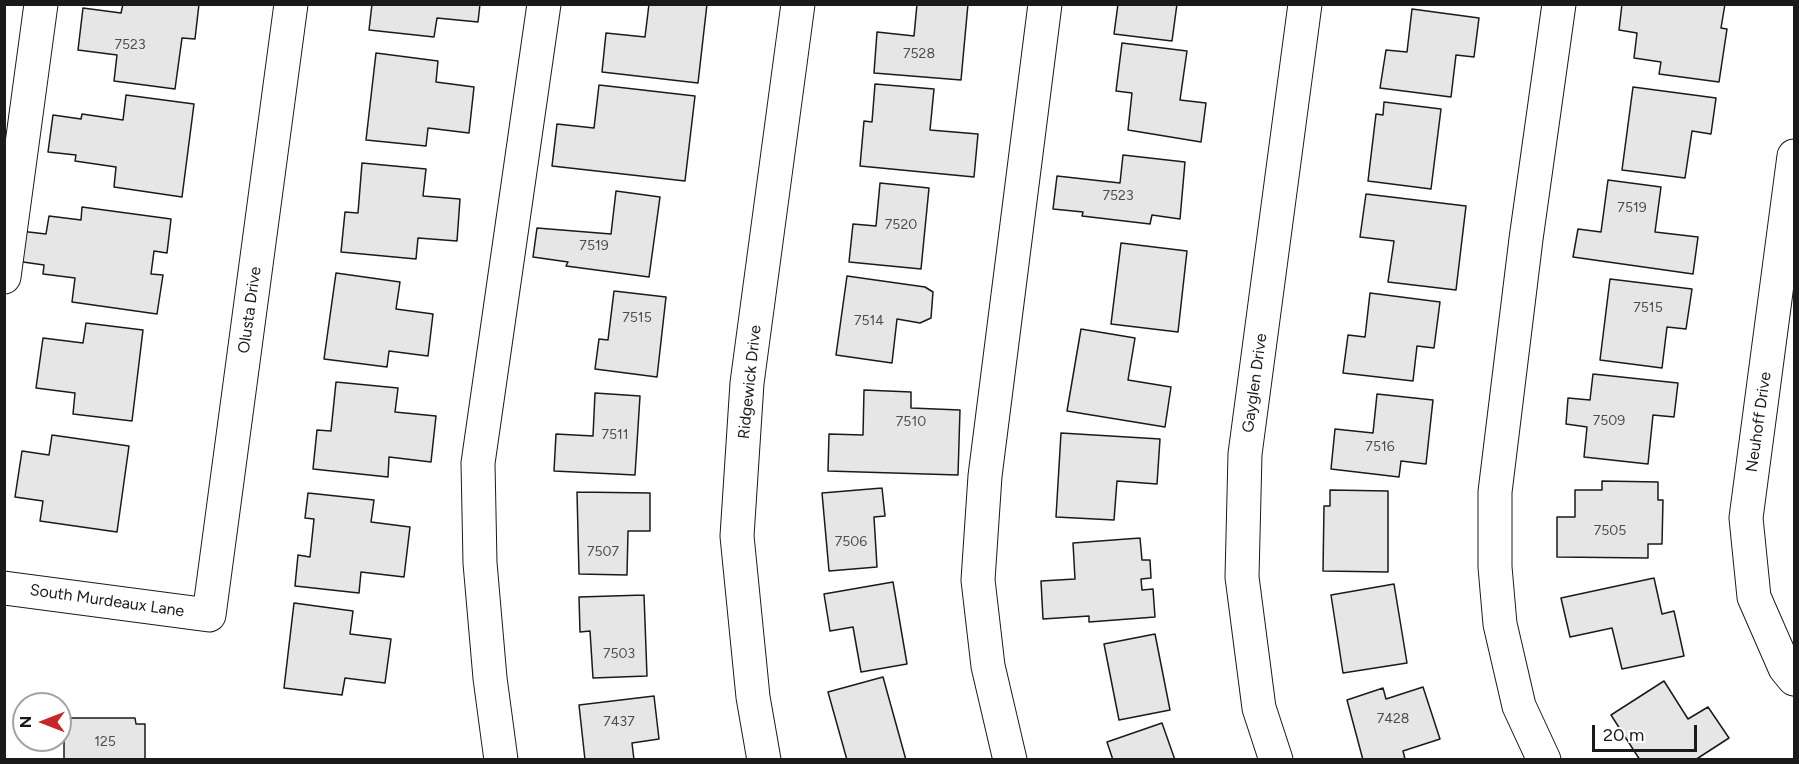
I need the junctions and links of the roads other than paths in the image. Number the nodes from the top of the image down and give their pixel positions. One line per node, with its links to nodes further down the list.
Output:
1 (41, 4): 9 (street)
2 (291, 4): 12 (street, Olusta Drive)
3 (544, 4): 14 (street)
4 (798, 4): 15 (street, Ridgewick Drive)
5 (1045, 4): 16 (street)
6 (1305, 4): 17 (street, Gayglen Drive)
7 (1560, 4): 18 (street)
8 (1794, 156): 13 (street, Neuhoff Drive)
9 (4, 277)
10 (5, 588): 11 (street); 12 (street, South Murdeaux Lane)
11 (4, 598)
12 (208, 615)
13 (1794, 679)
14 (501, 759)
15 (764, 759)
16 (1010, 759)
17 (1276, 759)
18 (1544, 759)

